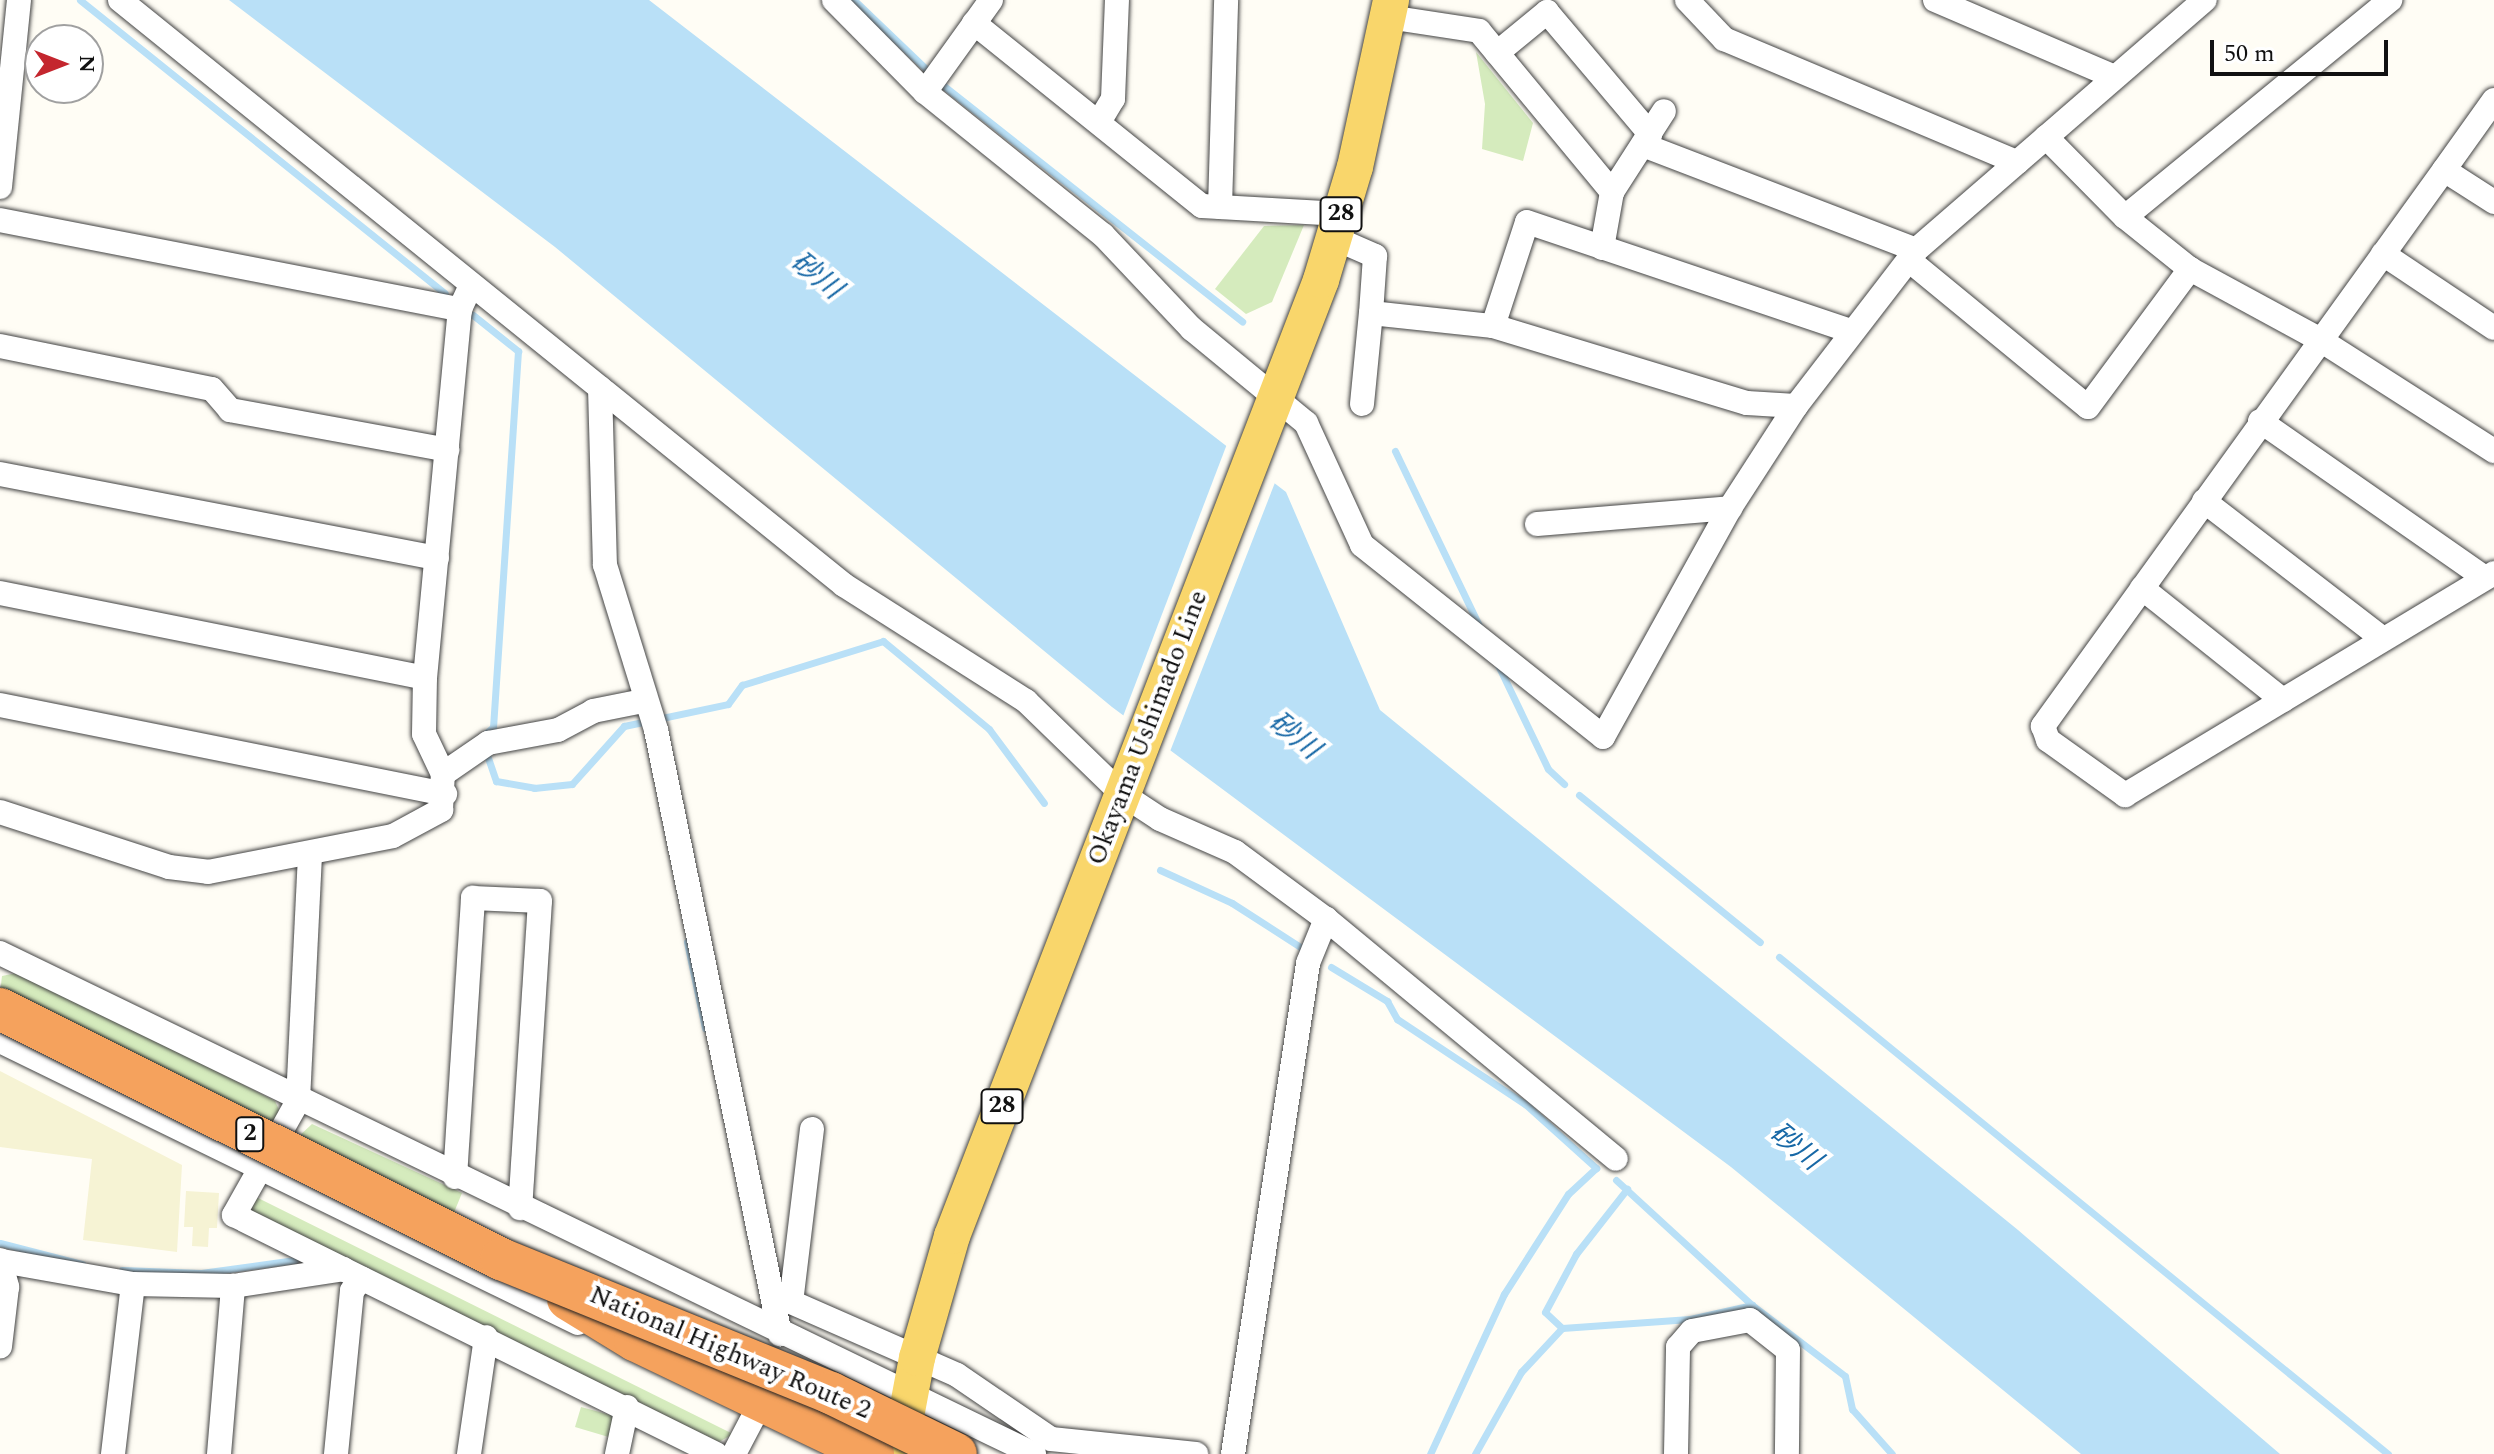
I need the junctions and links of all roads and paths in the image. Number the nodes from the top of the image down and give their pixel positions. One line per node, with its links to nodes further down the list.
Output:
1 (19, 0): 23 (street)
2 (120, 0): 34 (street)
3 (834, 0): 15 (street)
4 (991, 0): 12 (street)
5 (1117, 0): 18 (street)
6 (1226, 0): 26 (street)
7 (1687, 0): 21 (street)
8 (1935, 0): 14 (street)
9 (2205, 0): 14 (street)
10 (2390, 0): 27 (street)
11 (1390, 8): 13 (street); 29 (main road, Okayama Ushimado Line / 28)
12 (974, 23): 15 (street); 18 (street)
13 (1497, 53): 20 (street); 24 (street)
14 (2112, 76): 19 (street)
15 (933, 82): 45 (street)
16 (2494, 100): 22 (street)
17 (1664, 111): 20 (street)
18 (1099, 122): 26 (street)
19 (2046, 137): 21 (street); 27 (street)
20 (1646, 139): 24 (street); 32 (street)
21 (2017, 162): 32 (street)
22 (2444, 170): 25 (street); 31 (street)
23 (0, 187)
24 (1612, 192): 30 (street)
25 (2494, 202)
26 (1220, 207): 29 (street)
27 (2125, 217): 33 (street)
28 (0, 220): 35 (street)
29 (1337, 226): 36 (street); 45 (main road, Okayama Ushimado Line / 28)
30 (1602, 248): 37 (street); 39 (street)
31 (2383, 254): 38 (street); 40 (street)
32 (1913, 255): 33 (street); 39 (street)
33 (2190, 269): 40 (street)
34 (471, 285): 35 (street); 42 (street)
35 (460, 309): 47 (street)
36 (1371, 313): 37 (street); 43 (street)
37 (1493, 326): 44 (street)
38 (2494, 328)
39 (1850, 331): 44 (street)
40 (2319, 339): 46 (street); 48 (street)
41 (0, 346): 47 (street)
42 (600, 388): 61 (street); 62 (street)
43 (1362, 404)
44 (1796, 406): 51 (street)
45 (1272, 411): 51 (street); 62 (main road, Okayama Ushimado Line / 28)
46 (2260, 421): 50 (street); 54 (street)
47 (447, 450): 53 (street)
48 (2494, 451)
49 (0, 474): 53 (street)
50 (2204, 501): 55 (street); 57 (street)
51 (1730, 508): 52 (street)
52 (1537, 524)
53 (437, 558): 58 (street)
54 (2490, 575): 57 (street)
55 (2142, 588): 59 (street); 59 (street)
56 (0, 593): 58 (street)
57 (2383, 639): 59 (street)
58 (425, 678): 63 (street)
59 (2283, 700)
60 (0, 705): 63 (street)
61 (649, 712): 63 (street); 81 (street)
62 (1127, 780): 66 (street); 84 (main road, Okayama Ushimado Line / 28)
63 (444, 784): 65 (street)
64 (0, 812): 65 (street)
65 (310, 855): 70 (street)
66 (1326, 919): 72 (street); 101 (street)
67 (0, 953): 70 (street)
68 (0, 1009): 76 (highway, National Highway Route 2 / 2, bridge)
69 (0, 1041): 73 (street)
70 (298, 1101): 73 (street); 74 (street)
71 (812, 1129): 84 (street)
72 (1616, 1159)
73 (260, 1167): 78 (street); 87 (street)
74 (455, 1177): 75 (street); 75 (street)
75 (520, 1208): 81 (street)
76 (501, 1259): 96 (highway, National Highway Route 2 / 2, bridge); 98 (highway, National Highway Route 2 / 2, bridge)
77 (1, 1260): 79 (street); 83 (street)
78 (353, 1274): 80 (street); 82 (street); 90 (street)
79 (133, 1284): 80 (street); 88 (street)
80 (233, 1286): 89 (street)
81 (780, 1334): 85 (street)
82 (486, 1337): 86 (street); 91 (street)
83 (0, 1347)
84 (917, 1358): 85 (main road, Okayama Ushimado Line / 28); 100 (street)
85 (908, 1395): 97 (main road, Okayama Ushimado Line / 28); 99 (street)
86 (627, 1407): 92 (street); 93 (street)
87 (756, 1412): 94 (street); 95 (street)
88 (113, 1454)
89 (219, 1454)
90 (336, 1454)
91 (469, 1454)
92 (617, 1454)
93 (716, 1454)
94 (734, 1454)
95 (828, 1454)
96 (873, 1454)
97 (899, 1454)
98 (956, 1454)
99 (1034, 1454)
100 (1196, 1454)
101 (1233, 1454)
102 (1676, 1454): 103 (street)
103 (1787, 1454)

